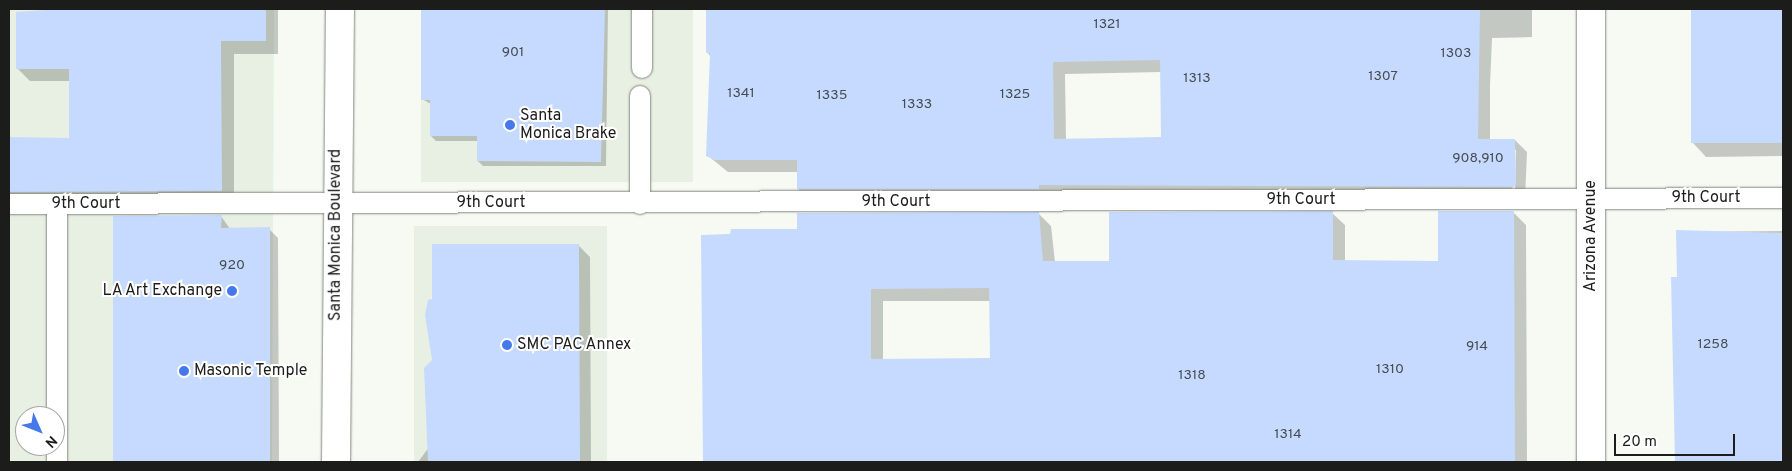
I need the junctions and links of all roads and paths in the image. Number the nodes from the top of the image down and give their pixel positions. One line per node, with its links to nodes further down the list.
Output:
1 (340, 9): 8 (main road, Santa Monica Boulevard)
2 (642, 9): 4 (lane)
3 (1591, 9): 6 (main road, Arizona Avenue)
4 (642, 68)
5 (640, 96): 11 (lane)
6 (1591, 198): 7 (lane, 9th Court); 11 (lane, 9th Court); 14 (main road, Arizona Avenue)
7 (1783, 198)
8 (335, 203): 10 (lane, 9th Court); 11 (lane, 9th Court); 13 (main road, Santa Monica Boulevard)
9 (9, 204): 10 (lane, 9th Court)
10 (57, 204): 12 (lane)
11 (640, 204)
12 (57, 462)
13 (336, 462)
14 (1591, 462)

